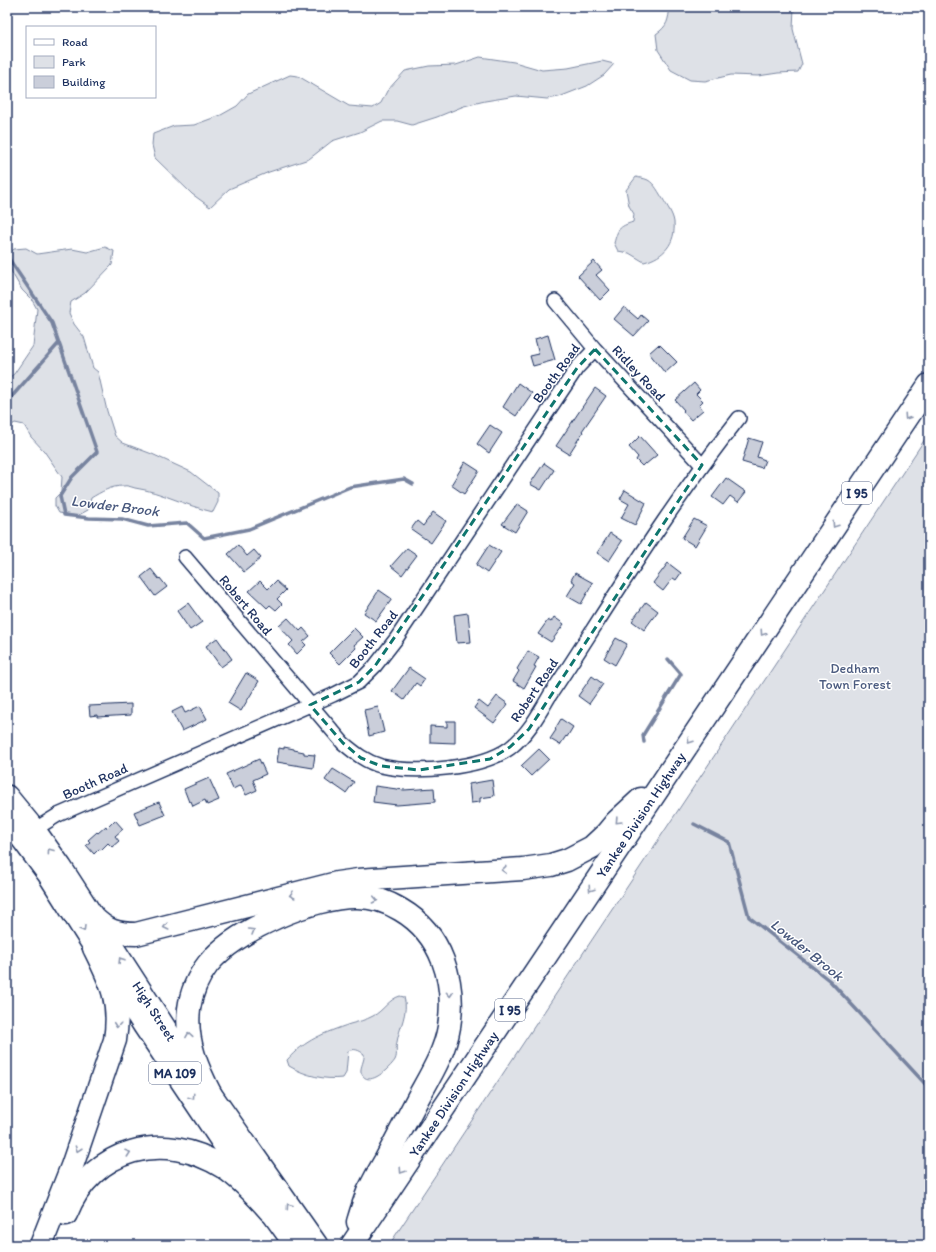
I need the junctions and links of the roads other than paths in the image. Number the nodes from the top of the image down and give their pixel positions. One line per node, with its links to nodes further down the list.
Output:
1 (555, 301): 2 (street, Ridley Road)
2 (595, 349): 5 (street, Ridley Road); 7 (street, Booth Road)
3 (929, 385): 8 (highway, Yankee Division Highway / I 95, one-way to 8)
4 (739, 418): 5 (street, Robert Road)
5 (702, 465): 7 (street, Robert Road)
6 (185, 557): 7 (street, Robert Road)
7 (310, 705): 11 (street, Booth Road)
8 (667, 775): 12 (highway, one-way to 12); 19 (highway, Yankee Division Highway / I 95, one-way to 19)
9 (7, 796): 11 (main road, High Street / MA 109)
10 (7, 820): 11 (main road, High Street / MA 109)
11 (28, 834): 12 (main road, High Street / MA 109, one-way to 11); 13 (main road, High Street / MA 109, one-way to 13)
12 (93, 917): 14 (main road, High Street / MA 109, one-way to 12)
13 (94, 948): 15 (main road, High Street / MA 109, one-way to 15); 17 (highway, one-way to 17)
14 (212, 1097): 16 (main road, High Street / MA 109, one-way to 14); 19 (highway, one-way to 19)
15 (270, 1211): 16 (main road, High Street / MA 109); 18 (highway, one-way to 15)
16 (308, 1243)
17 (42, 1245)
18 (54, 1245)
19 (351, 1245)

